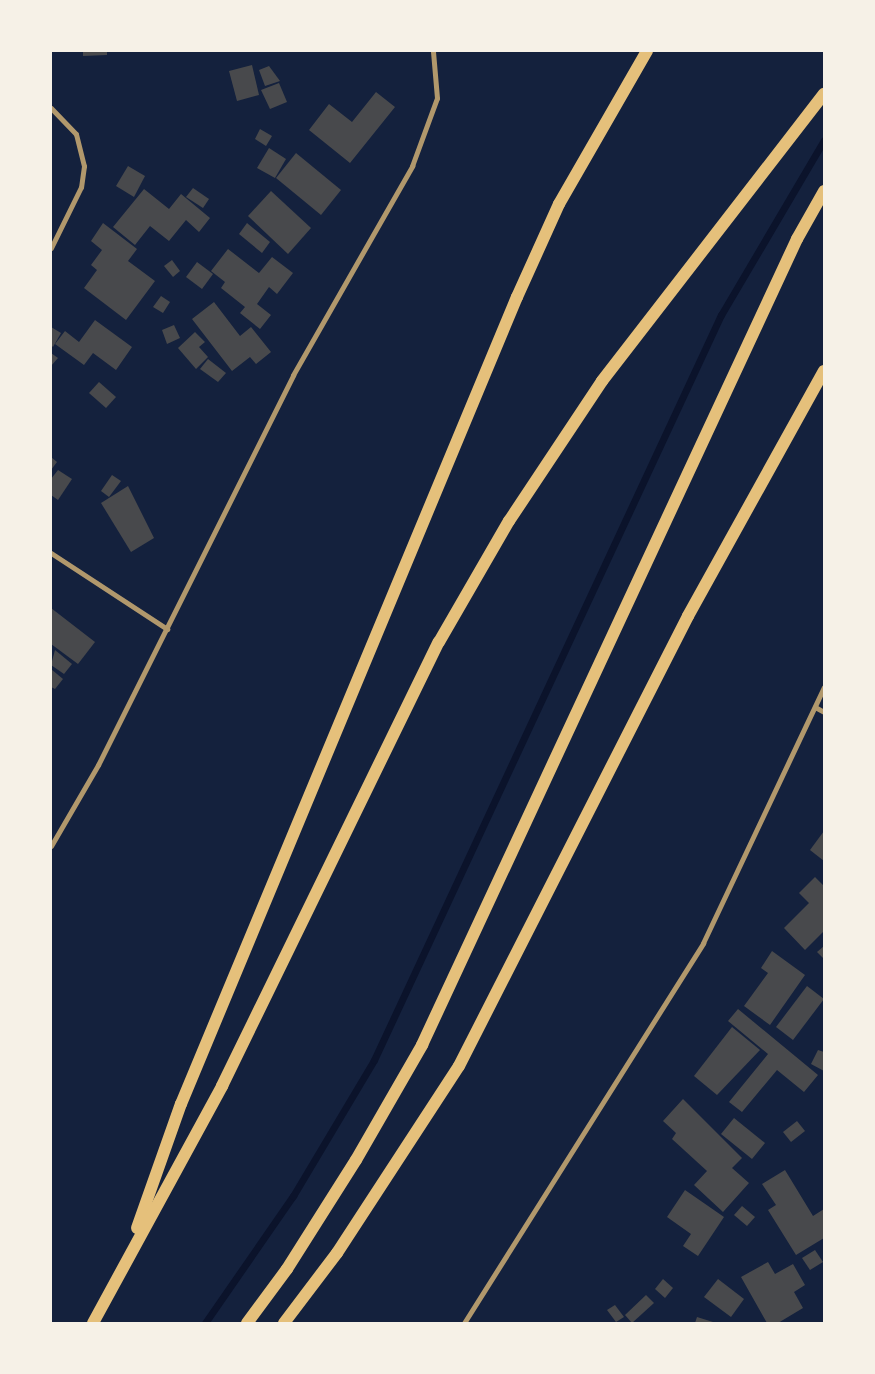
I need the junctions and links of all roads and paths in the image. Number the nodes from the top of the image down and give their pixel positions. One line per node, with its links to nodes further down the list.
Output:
1 (433, 51): 9 (street)
2 (647, 51): 14 (main road)
3 (824, 94): 14 (main road)
4 (51, 108): 6 (street)
5 (824, 191): 16 (main road)
6 (51, 248)
7 (824, 372): 17 (main road)
8 (51, 553): 9 (street)
9 (167, 628): 13 (street)
10 (824, 687): 11 (street)
11 (815, 707): 12 (street); 18 (street)
12 (824, 712)
13 (51, 846)
14 (123, 1266): 15 (main road)
15 (94, 1323)
16 (247, 1323)
17 (284, 1323)
18 (464, 1323)

